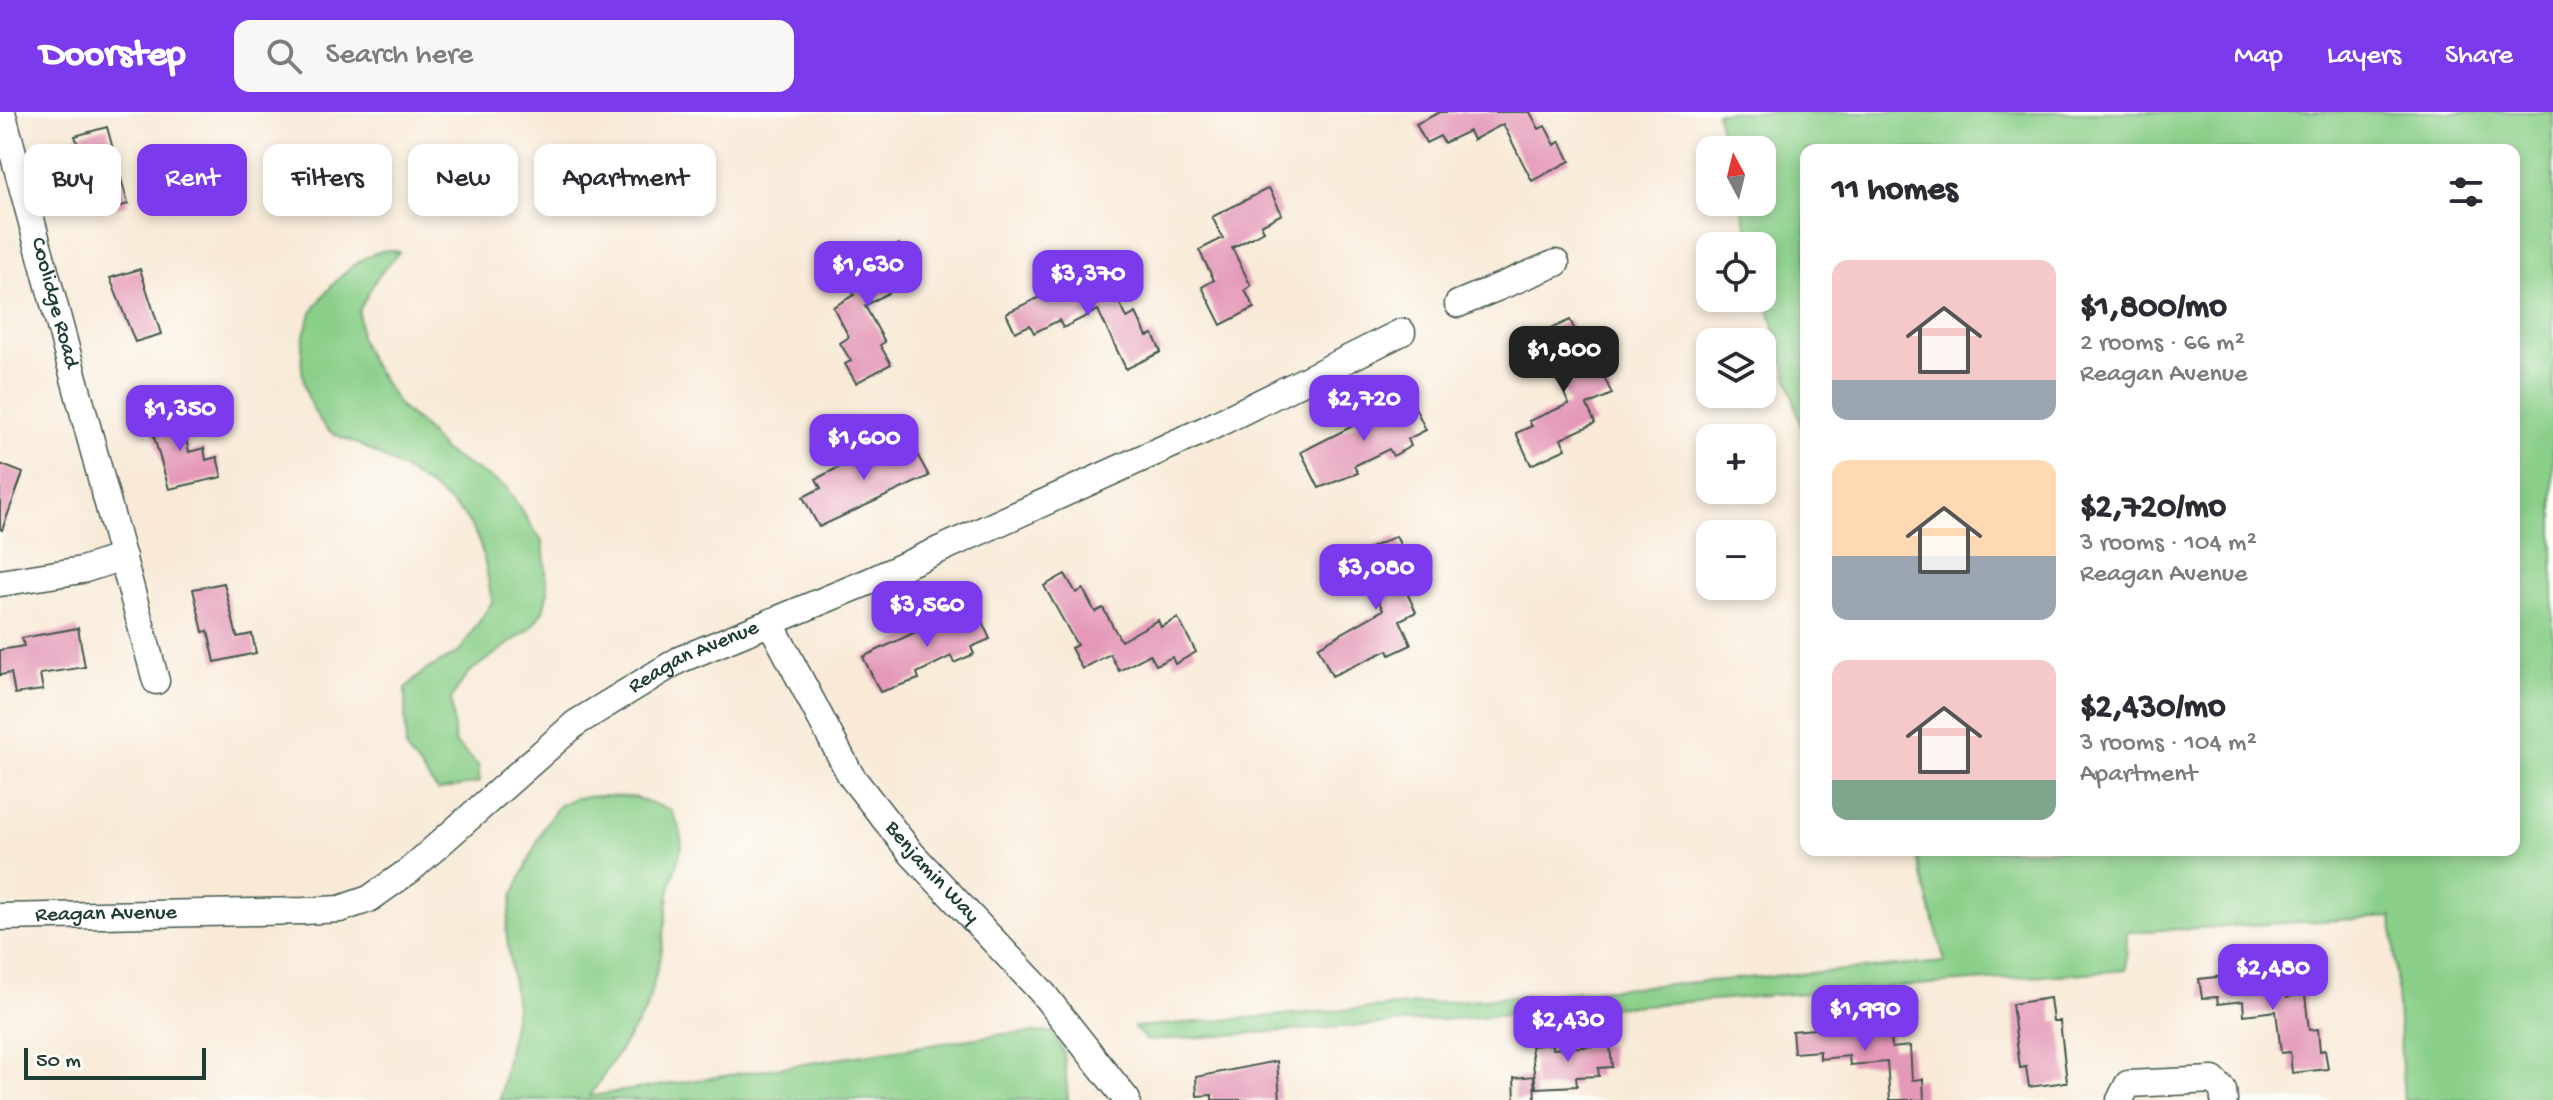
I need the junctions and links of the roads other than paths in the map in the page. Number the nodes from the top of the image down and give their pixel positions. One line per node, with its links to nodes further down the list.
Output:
1 (2, 112): 5 (street, Coolidge Road)
2 (1556, 263): 3 (street)
3 (1458, 304)
4 (1402, 332): 7 (street, Reagan Avenue)
5 (123, 557): 6 (street); 8 (street, Coolidge Road)
6 (0, 583)
7 (770, 622): 9 (street, Reagan Avenue); 10 (street, Benjamin Way)
8 (156, 681)
9 (0, 917)
10 (1127, 1100)
11 (2120, 1100): 12 (street)
12 (2224, 1100)

